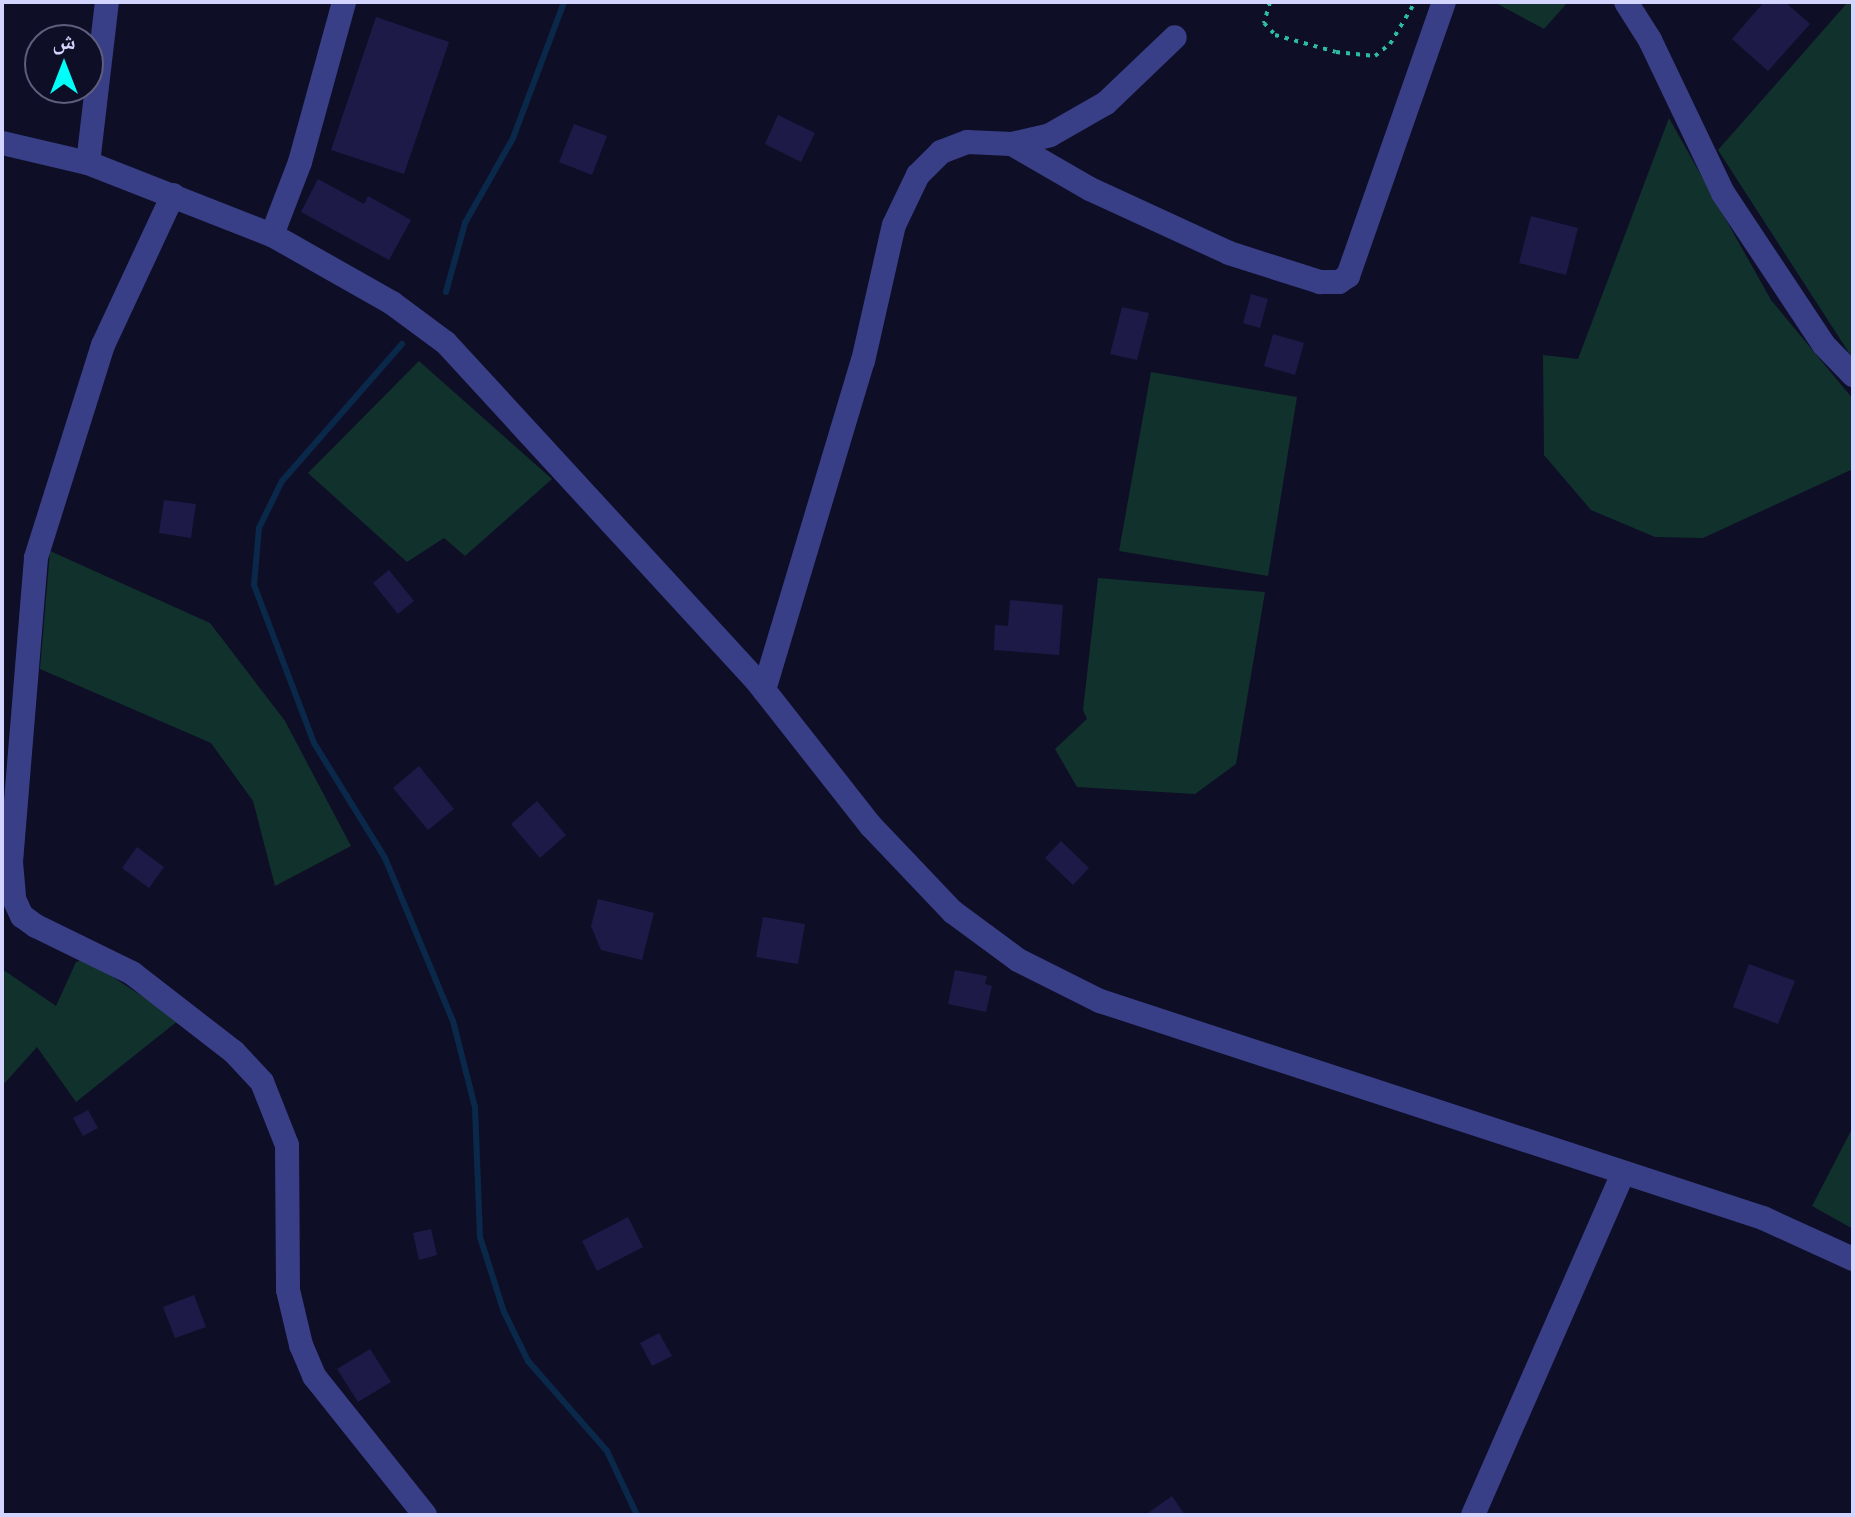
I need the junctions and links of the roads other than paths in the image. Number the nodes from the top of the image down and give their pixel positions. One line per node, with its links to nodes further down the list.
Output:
1 (107, 2): 8 (street)
2 (344, 2): 10 (street)
3 (1444, 2): 7 (street)
4 (1626, 2): 11 (street)
5 (1175, 37): 7 (street)
6 (2, 143): 8 (street)
7 (1012, 144): 12 (street)
8 (88, 163): 9 (street)
9 (173, 195): 10 (street); 15 (street)
10 (272, 235): 12 (street)
11 (1853, 375)
12 (764, 690): 13 (street)
13 (1622, 1176): 14 (street); 16 (street)
14 (1853, 1259)
15 (425, 1515)
16 (1473, 1515)

